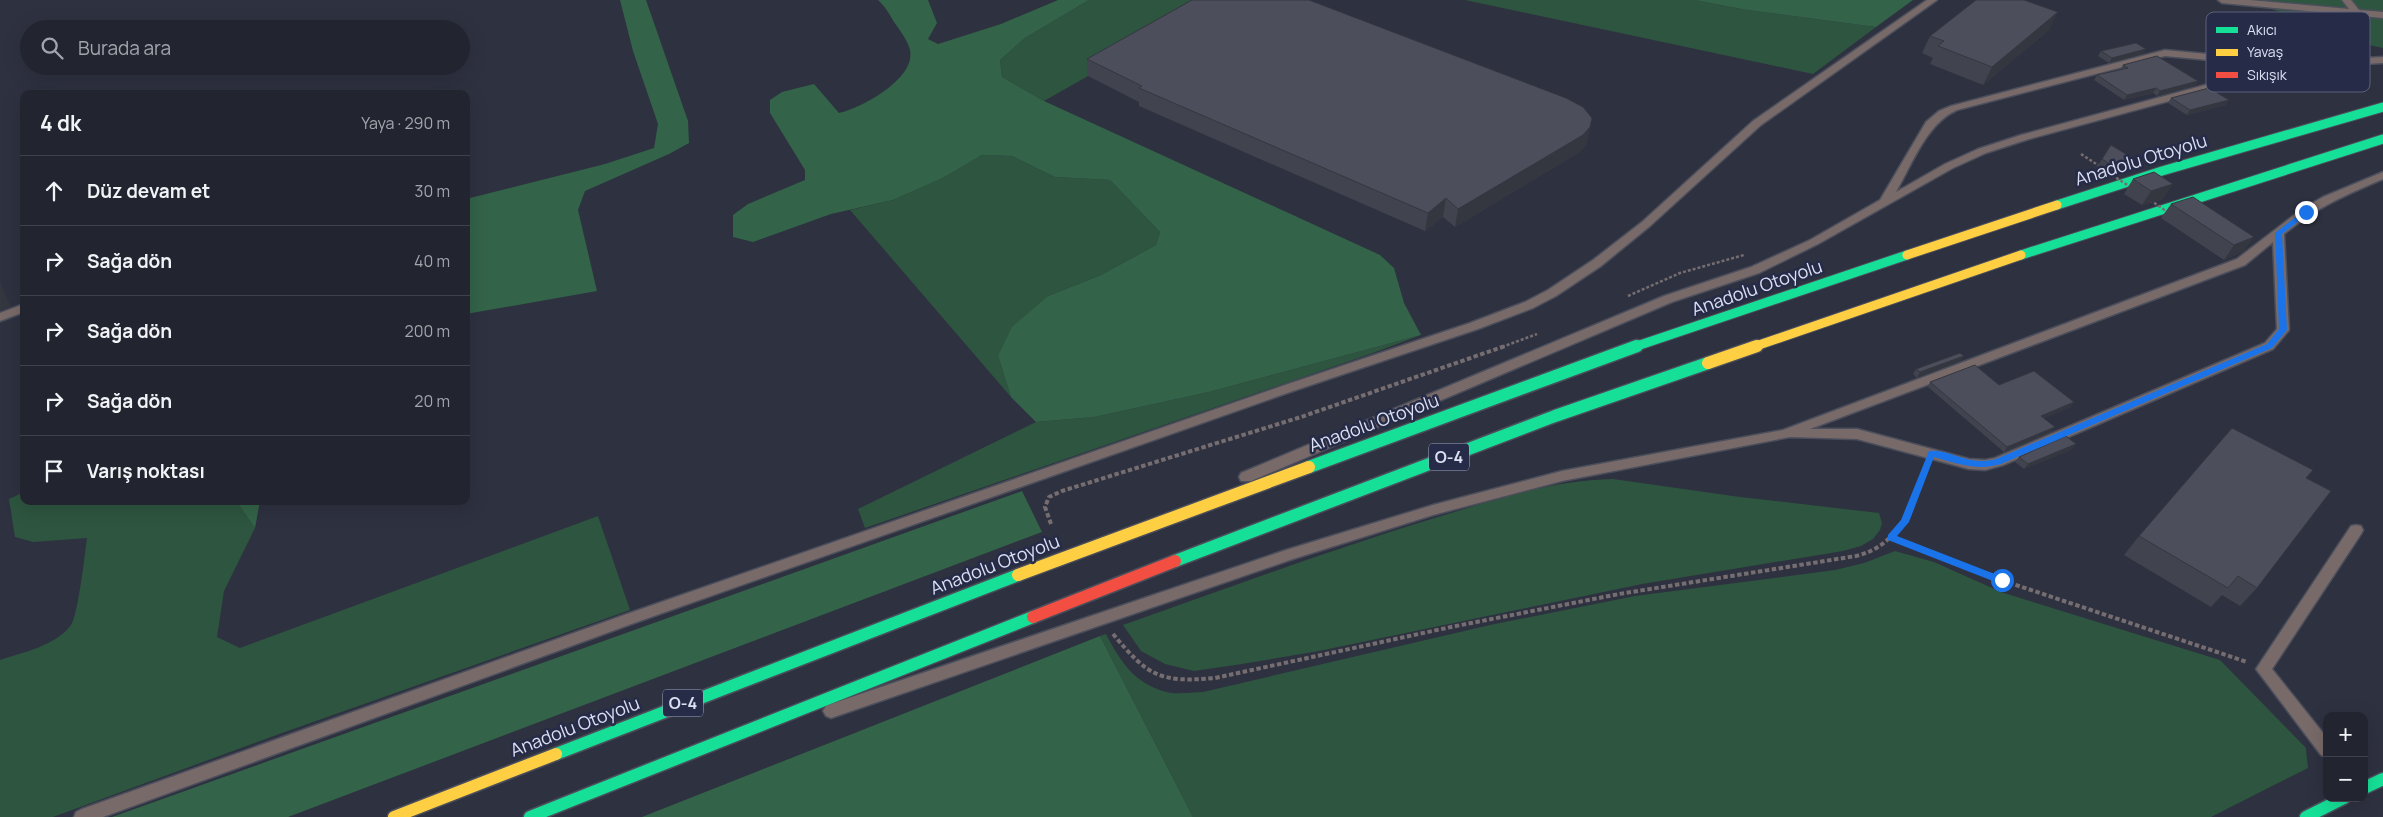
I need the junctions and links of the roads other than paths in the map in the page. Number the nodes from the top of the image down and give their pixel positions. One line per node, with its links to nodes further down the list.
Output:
1 (1933, 0): 27 (lane)
2 (2222, 0): 4 (lane)
3 (2346, 0): 5 (lane)
4 (2339, 12)
5 (2356, 12)
6 (2370, 14): 7 (lane)
7 (2383, 15)
8 (2206, 57): 15 (lane)
9 (2383, 60): 10 (lane)
10 (2370, 61)
11 (2206, 88): 15 (lane)
12 (2383, 107): 21 (highway, Anadolu Otoyolu / O-4)
13 (2383, 139): 26 (highway, O-4)
14 (2383, 175): 16 (lane)
15 (1885, 201): 21 (lane)
16 (2278, 233): 19 (lane); 19 (lane)
17 (20, 310): 18 (lane)
18 (0, 317)
19 (1785, 434): 26 (lane)
20 (2356, 530): 22 (lane)
21 (974, 591): 28 (highway, Anadolu Otoyolu / O-4)
22 (2323, 745)
23 (2383, 779): 24 (highway)
24 (2368, 786)
25 (2336, 802): 30 (highway)
26 (545, 811): 29 (highway, O-4)
27 (82, 817)
28 (394, 817)
29 (530, 817)
30 (2306, 817)

